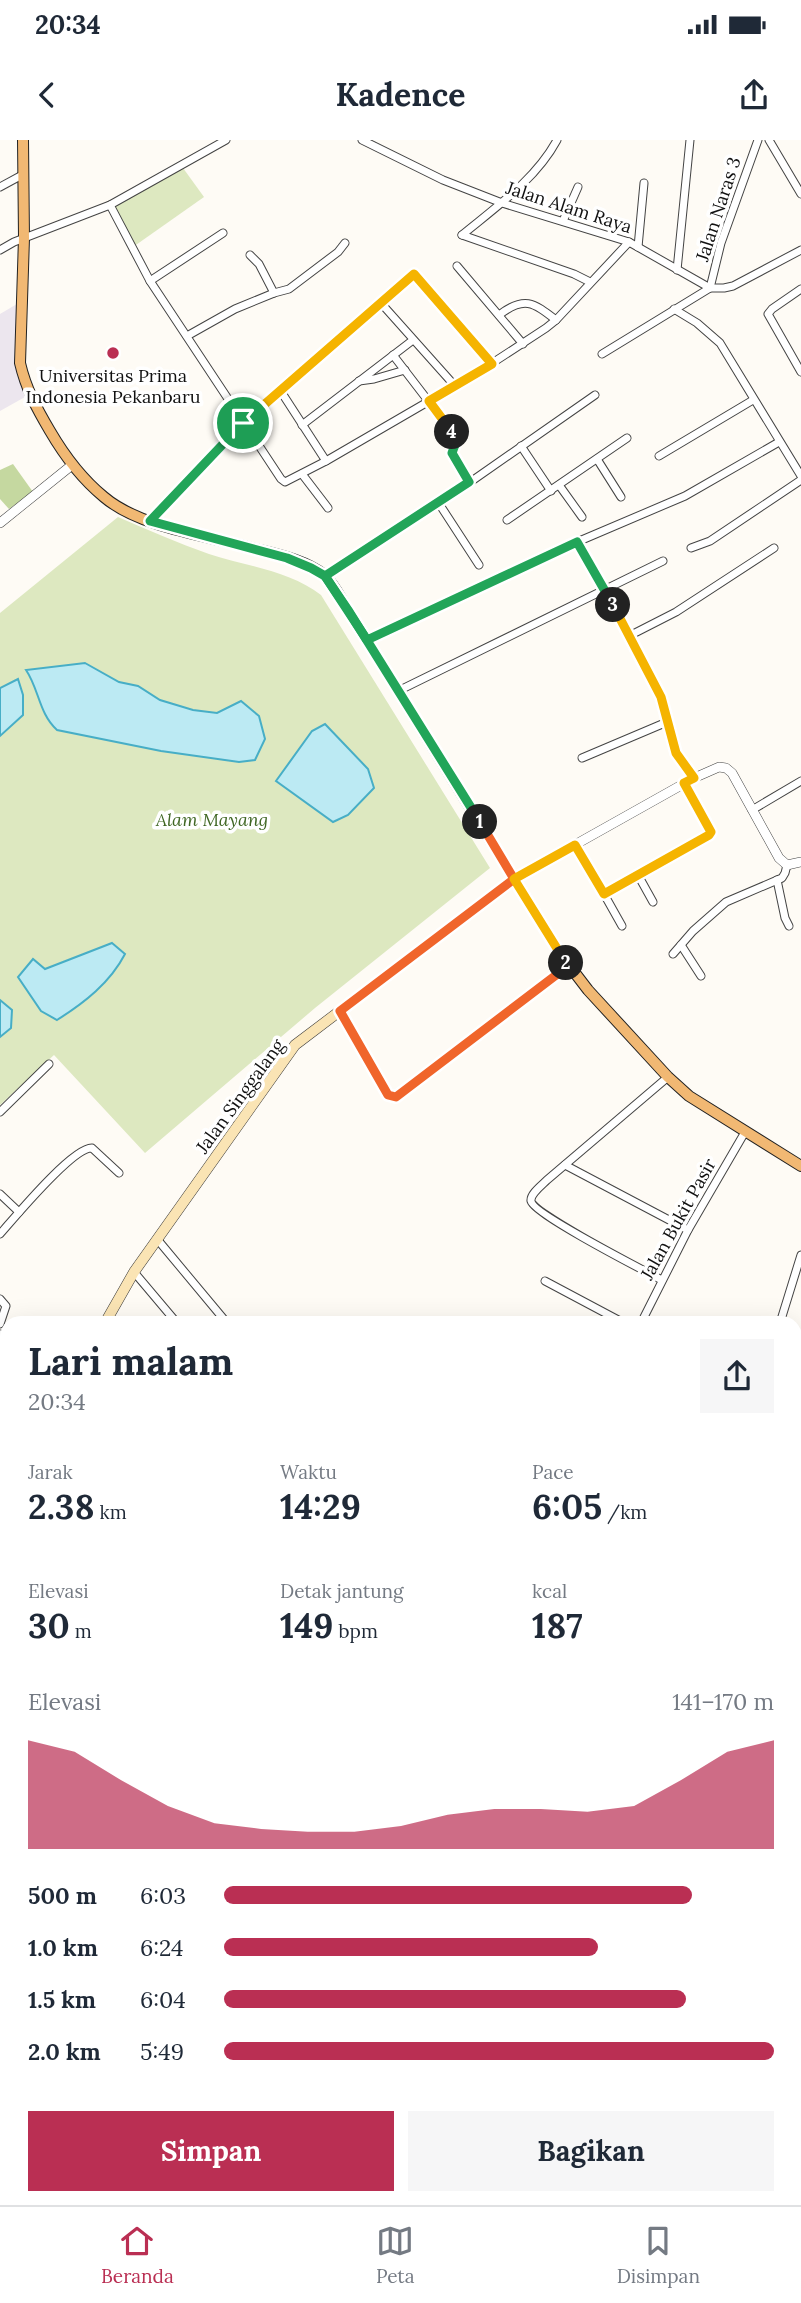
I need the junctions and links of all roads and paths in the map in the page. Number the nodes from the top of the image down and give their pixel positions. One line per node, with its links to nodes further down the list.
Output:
1 (23, 140): 8 (main road)
2 (226, 140): 14 (street)
3 (362, 140): 13 (street, Jalan Alam Raya)
4 (557, 140): 13 (street)
5 (691, 140): 25 (street)
6 (758, 140): 28 (street, Jalan Naras 3)
7 (769, 140): 12 (street)
8 (25, 174): 10 (street); 17 (main road)
9 (644, 183): 20 (street)
10 (0, 187)
11 (578, 187): 15 (street)
12 (801, 194)
13 (502, 203): 15 (street, Jalan Alam Raya); 27 (street)
14 (110, 205): 17 (street); 26 (street)
15 (563, 221): 18 (street, Jalan Alam Raya)
16 (223, 233): 26 (street)
17 (24, 238): 21 (street); 57 (main road)
18 (629, 242): 20 (street, Jalan Alam Raya); 27 (street)
19 (345, 243): 30 (street)
20 (638, 247): 25 (street, Jalan Alam Raya)
21 (0, 250)
22 (801, 250): 28 (street)
23 (250, 254): 30 (street)
24 (457, 266): 33 (street)
25 (677, 270): 28 (street, Jalan Alam Raya)
26 (150, 281): 35 (street)
27 (590, 282): 34 (street)
28 (710, 288): 32 (street, Jalan Naras 3)
29 (801, 290): 42 (street)
30 (274, 293): 35 (street)
31 (380, 302): 36 (street); 40 (street); 45 (street)
32 (674, 309): 38 (street, Jalan Naras 3); 47 (street)
33 (499, 315): 34 (street); 37 (street)
34 (556, 320): 37 (street)
35 (187, 336): 49 (street)
36 (413, 340): 39 (street); 44 (street)
37 (523, 344): 40 (street)
38 (602, 354)
39 (393, 355): 41 (street); 43 (street)
40 (492, 364): 44 (street)
41 (405, 369): 43 (street); 48 (street)
42 (801, 372)
43 (359, 382): 50 (street)
44 (455, 386): 48 (street)
45 (280, 390): 49 (street); 50 (street)
46 (595, 395): 53 (street)
47 (754, 400): 52 (street); 54 (street)
48 (429, 401): 56 (street); 60 (street)
49 (243, 423): 58 (street); 68 (street)
50 (302, 425): 56 (street)
51 (627, 438): 55 (street)
52 (779, 442): 59 (street); 70 (street)
53 (521, 446): 60 (street); 62 (street)
54 (659, 456)
55 (597, 460): 61 (street); 63 (street)
56 (326, 461): 58 (street)
57 (72, 465): 68 (main road); 69 (street)
58 (302, 474): 65 (street)
59 (801, 478): 71 (street)
60 (469, 482): 64 (street)
61 (559, 485): 62 (street); 66 (street)
62 (551, 491): 67 (street)
63 (621, 497)
64 (438, 502): 74 (street); 75 (street)
65 (328, 508)
66 (582, 517)
67 (507, 520)
68 (150, 521): 75 (main road)
69 (0, 523)
70 (577, 542): 76 (street); 78 (street)
71 (691, 548)
72 (774, 548): 77 (street)
73 (663, 561): 76 (street)
74 (479, 565)
75 (325, 576): 78 (main road)
76 (605, 588): 77 (street); 79 (street)
77 (629, 636): 80 (street)
78 (367, 640): 79 (main road)
79 (398, 691): 90 (main road)
80 (667, 722): 81 (street); 82 (street)
81 (582, 758)
82 (694, 778): 84 (street); 85 (street)
83 (801, 781): 85 (street)
84 (684, 783): 86 (street); 89 (street)
85 (752, 810): 88 (street)
86 (575, 845): 90 (street); 92 (street)
87 (801, 862): 88 (street)
88 (787, 864): 91 (street)
89 (638, 875): 92 (street); 93 (street)
90 (514, 879): 98 (main road); 100 (main road, Jalan Singgalang)
91 (777, 880): 95 (street); 96 (street)
92 (604, 894): 94 (street)
93 (653, 902)
94 (622, 926)
95 (789, 926)
96 (681, 945): 97 (street); 99 (street)
97 (673, 954)
98 (568, 966): 100 (street); 102 (main road)
99 (701, 976)
100 (340, 1011): 112 (main road, Jalan Singgalang)
101 (49, 1064): 103 (street)
102 (668, 1077): 104 (main road); 105 (street)
103 (0, 1112)
104 (745, 1132): 106 (main road); 110 (street, Jalan Bukit Pasir)
105 (565, 1165): 110 (street); 115 (street)
106 (801, 1166)
107 (120, 1173): 109 (street)
108 (0, 1194): 109 (street)
109 (19, 1212): 111 (street)
110 (688, 1230): 115 (street, Jalan Bukit Pasir)
111 (0, 1234)
112 (157, 1240): 114 (main road, Jalan Singgalang); 121 (street)
113 (801, 1255): 124 (street)
114 (134, 1272): 119 (main road, Jalan Singgalang); 120 (street)
115 (662, 1280): 123 (street, Jalan Bukit Pasir)
116 (545, 1281): 122 (street)
117 (0, 1299): 118 (street)
118 (3, 1316)
119 (109, 1316)
120 (171, 1316)
121 (221, 1316)
122 (612, 1316)
123 (644, 1316)
124 (782, 1316)

